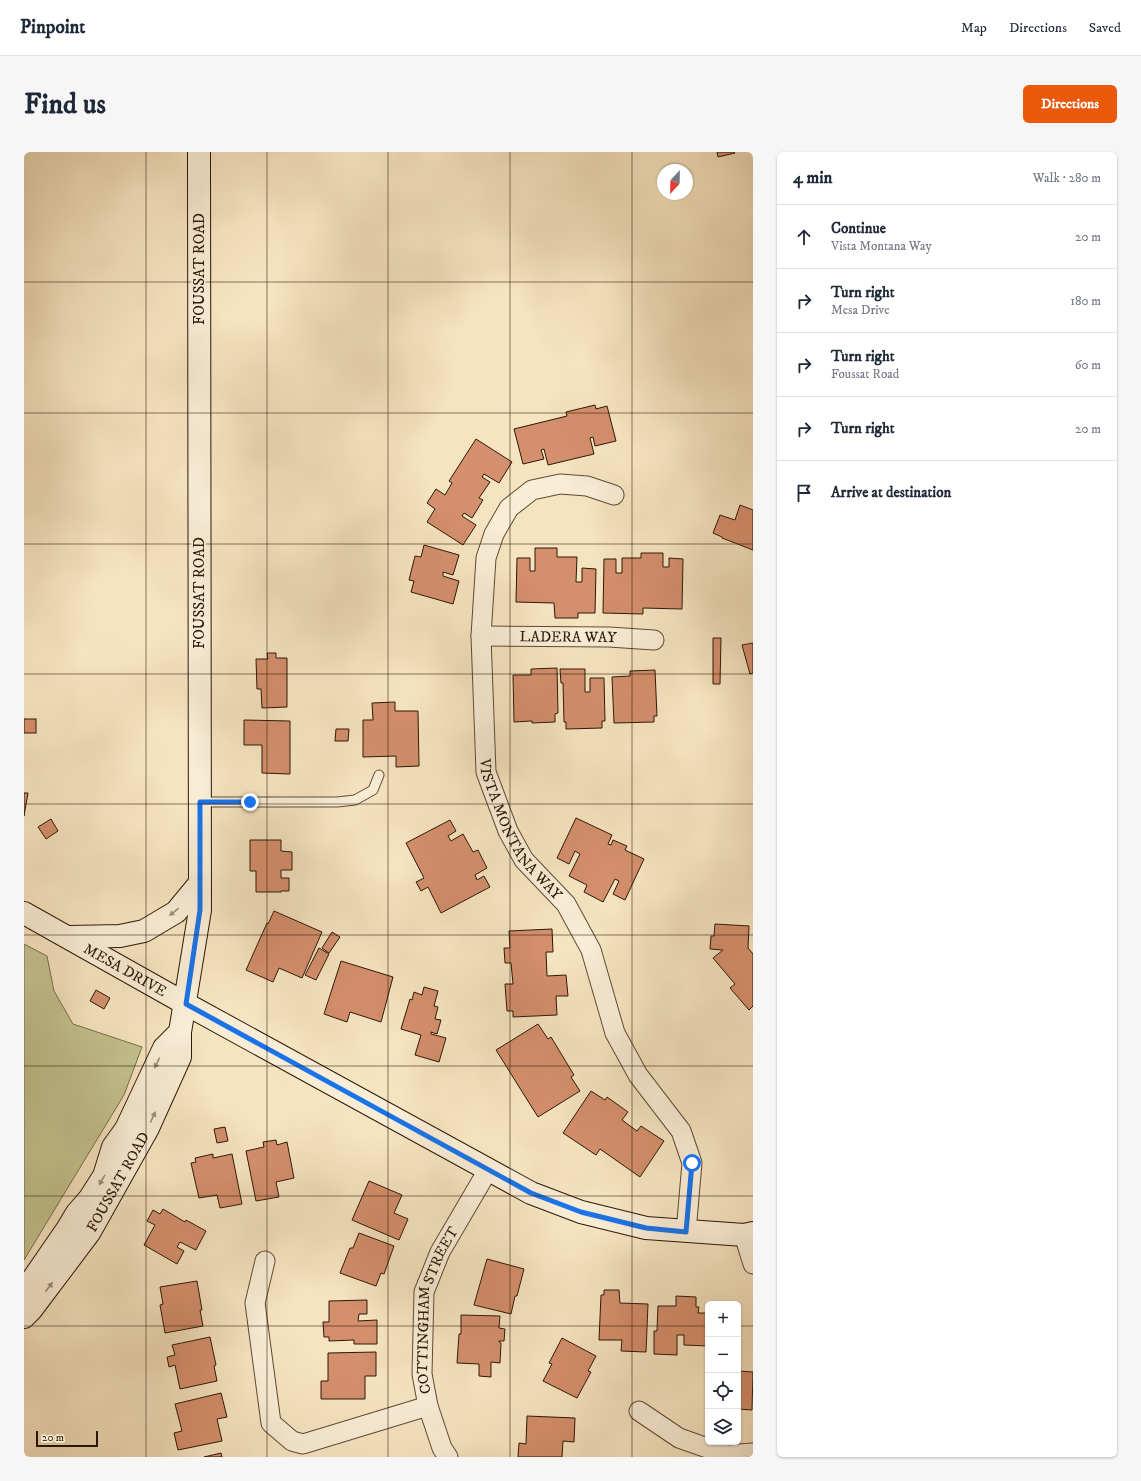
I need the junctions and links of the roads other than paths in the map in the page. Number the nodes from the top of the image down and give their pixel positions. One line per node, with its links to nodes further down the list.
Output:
1 (199, 152): 6 (main road, FOUSSAT ROAD)
2 (614, 495): 3 (street, VISTA MONTANA WAY)
3 (481, 636): 4 (street, LADERA WAY); 13 (street, VISTA MONTANA WAY)
4 (654, 640)
5 (379, 775): 6 (lane)
6 (200, 802): 7 (main road, FOUSSAT ROAD)
7 (200, 883): 9 (main road, one-way to 9); 10 (main road, FOUSSAT ROAD)
8 (24, 913): 9 (main road, MESA DRIVE)
9 (67, 937): 10 (main road, MESA DRIVE)
10 (186, 1004): 11 (main road, FOUSSAT ROAD); 12 (main road, MESA DRIVE)
11 (180, 1032): 17 (main road, FOUSSAT ROAD, one-way to 17); 18 (main road, FOUSSAT ROAD, one-way to 11)
12 (488, 1170): 13 (main road, MESA DRIVE); 19 (street, COTTINGHAM STREET)
13 (686, 1232): 14 (main road, MESA DRIVE)
14 (749, 1234): 16 (street)
15 (265, 1261): 19 (street)
16 (753, 1264)
17 (24, 1292)
18 (24, 1317)
19 (428, 1406): 22 (street, COTTINGHAM STREET)
20 (640, 1411): 21 (street)
21 (753, 1453)
22 (448, 1457)

